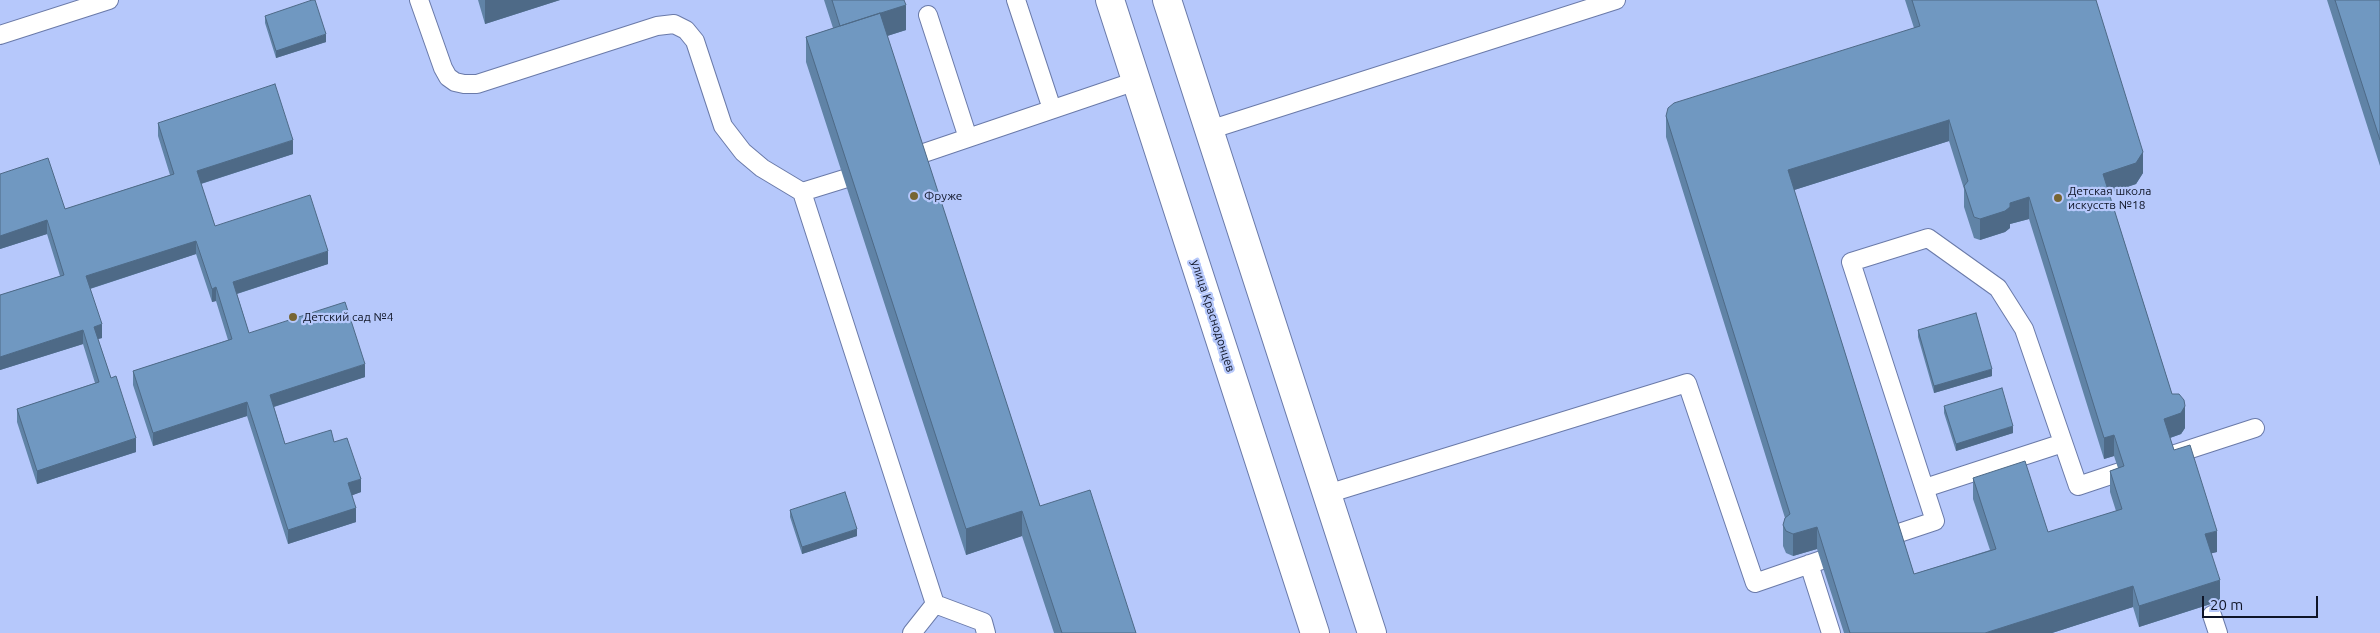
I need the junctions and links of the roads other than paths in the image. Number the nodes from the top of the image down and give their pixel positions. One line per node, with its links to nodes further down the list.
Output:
1 (109, 0): 8 (lane)
2 (419, 0): 15 (lane)
3 (1016, 0): 10 (lane)
4 (1110, 0): 9 (main road, улица Краснодонцев)
5 (1167, 0): 11 (main road)
6 (1616, 0): 11 (lane)
7 (928, 15): 12 (lane)
8 (0, 35)
9 (1136, 81): 10 (lane); 25 (main road, улица Краснодонцев)
10 (1052, 109): 12 (lane)
11 (1209, 130): 19 (main road)
12 (968, 138): 13 (lane)
13 (918, 155)
14 (844, 179): 15 (lane)
15 (802, 192): 21 (lane)
16 (2255, 428): 17 (lane)
17 (2063, 443): 18 (lane); 18 (lane)
18 (1925, 488): 20 (lane)
19 (1327, 494): 20 (lane); 26 (main road)
20 (1808, 564): 27 (lane)
21 (935, 604): 23 (lane); 24 (lane)
22 (2212, 615): 28 (lane)
23 (912, 633)
24 (986, 633)
25 (1315, 633)
26 (1372, 633)
27 (1831, 633)
28 (2218, 633)

